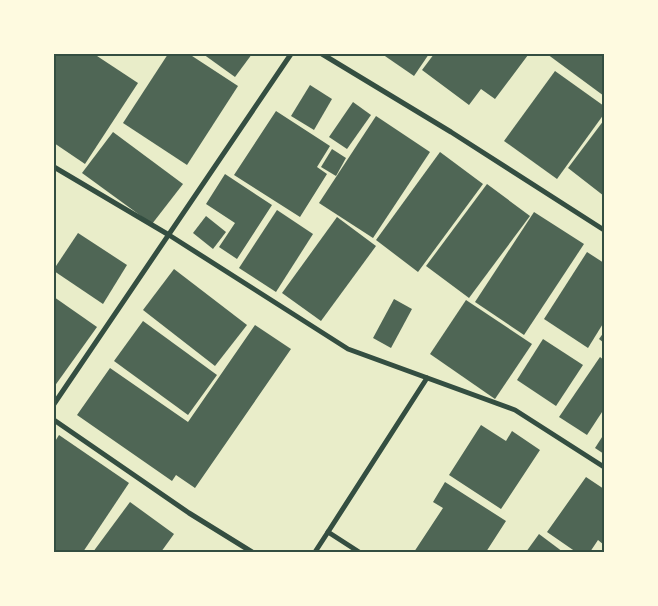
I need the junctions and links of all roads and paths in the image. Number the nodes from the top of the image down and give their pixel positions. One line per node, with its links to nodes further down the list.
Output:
1 (291, 54): 5 (street)
2 (322, 54): 4 (street)
3 (54, 167): 5 (street)
4 (604, 230)
5 (169, 236): 6 (street); 7 (street)
6 (427, 378): 9 (street); 10 (street)
7 (54, 404)
8 (54, 420): 11 (street)
9 (604, 468)
10 (328, 532): 12 (street); 13 (street)
11 (252, 552)
12 (315, 552)
13 (359, 552)

